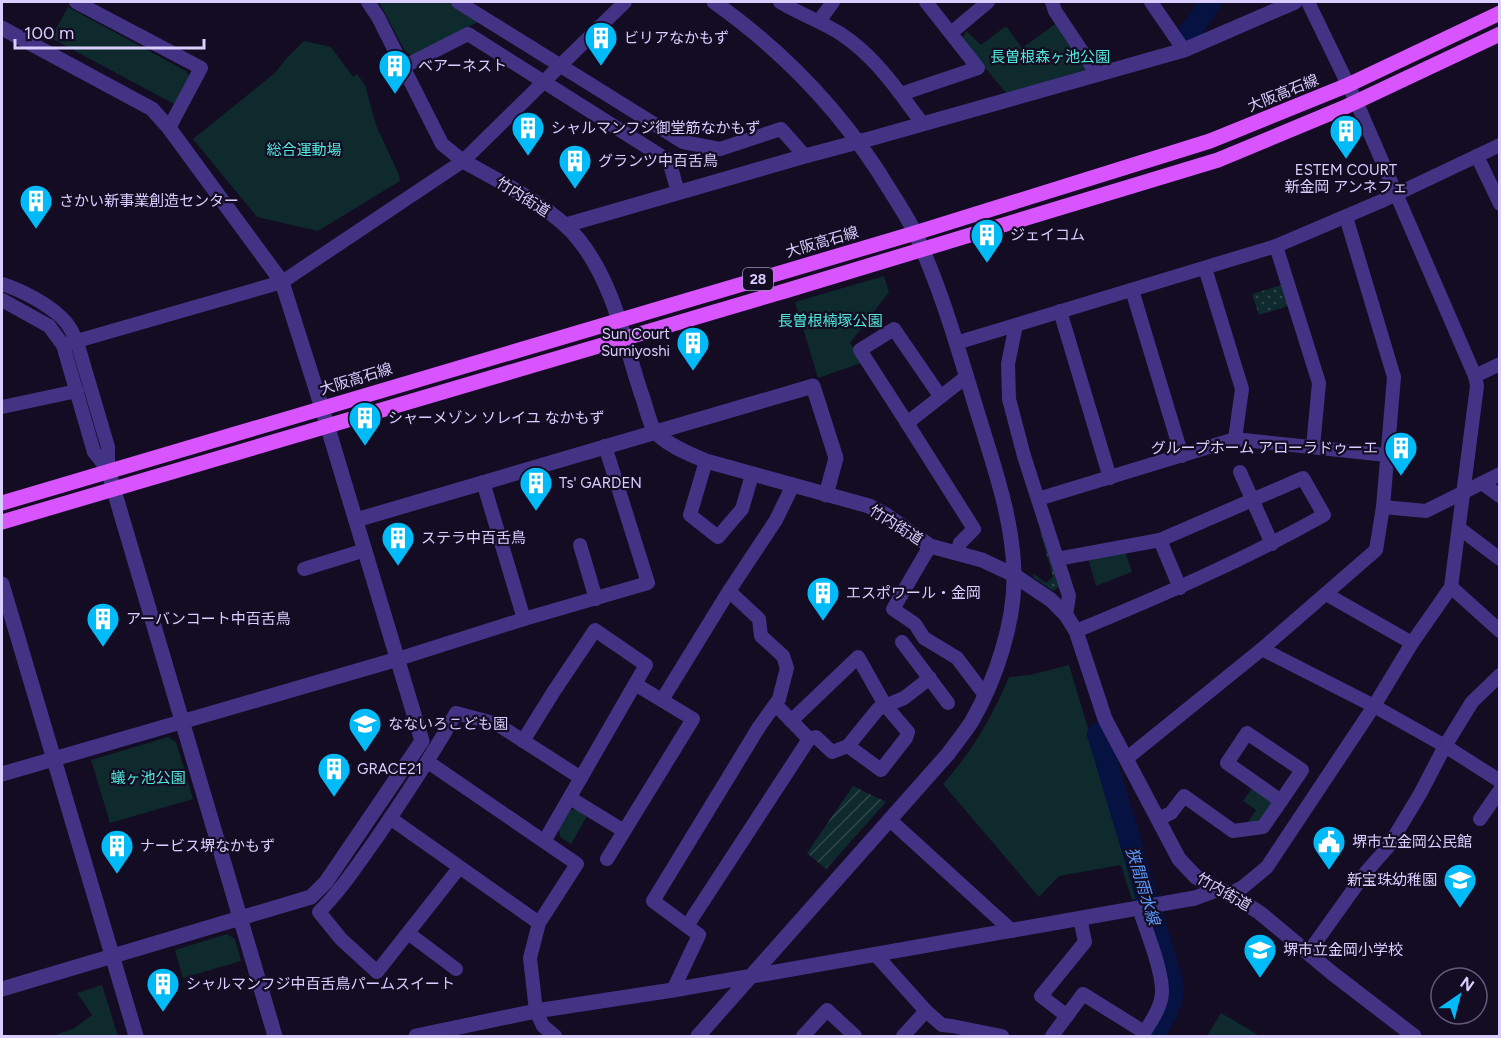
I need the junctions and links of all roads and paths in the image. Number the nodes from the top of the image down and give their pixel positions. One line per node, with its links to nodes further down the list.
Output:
1 (76, 2): 28 (street)
2 (368, 2): 21 (street, 竹内街道)
3 (458, 2): 20 (street)
4 (625, 2): 20 (street)
5 (714, 2): 29 (street)
6 (780, 2): 15 (street)
7 (833, 2): 15 (street)
8 (926, 2): 17 (street)
9 (988, 2): 17 (street)
10 (1052, 2): 22 (street)
11 (1151, 2): 19 (street)
12 (1295, 2): 19 (street)
13 (1308, 2): 24 (street)
14 (1500, 13): 24 (main road, 大阪高石線 / 28)
15 (819, 21): 25 (street)
16 (2, 28): 28 (street)
17 (951, 33): 25 (street)
18 (1500, 34): 26 (main road, 28)
19 (1184, 50): 22 (street)
20 (560, 66): 23 (street); 31 (street)
21 (403, 67): 23 (street); 33 (street, 竹内街道)
22 (1097, 74): 27 (street)
23 (544, 82): 33 (street); 34 (street)
24 (1348, 86): 26 (street); 39 (main road, 大阪高石線 / 28)
25 (901, 94): 27 (street)
26 (1356, 101): 35 (street); 41 (main road, 28)
27 (922, 123): 29 (street)
28 (169, 128): 43 (street)
29 (859, 142): 31 (street); 39 (street)
30 (1500, 145): 32 (street)
31 (805, 156): 34 (street)
32 (1477, 156): 35 (street); 36 (street)
33 (463, 161): 38 (street, 竹内街道); 43 (street)
34 (678, 192): 38 (street)
35 (1397, 194): 37 (street); 54 (street)
36 (1500, 204)
37 (1346, 217): 40 (street); 66 (street)
38 (566, 225): 48 (street, 竹内街道)
39 (915, 233): 41 (street); 48 (main road, 大阪高石線 / 28)
40 (1276, 246): 42 (street); 65 (street)
41 (922, 249): 50 (main road, 28); 52 (street)
42 (1204, 268): 45 (street); 63 (street)
43 (282, 282): 51 (street); 59 (street)
44 (2, 284): 51 (street)
45 (1132, 290): 47 (street); 67 (street)
46 (2, 300): 51 (street)
47 (1060, 311): 49 (street); 73 (street)
48 (619, 321): 50 (street, 竹内街道); 59 (main road, 大阪高石線 / 28)
49 (1016, 325): 52 (street); 81 (street)
50 (623, 338): 61 (main road, 28); 62 (street, 竹内街道)
51 (70, 343): 56 (street); 69 (street)
52 (956, 343): 55 (street)
53 (1500, 364): 54 (street)
54 (1475, 376): 78 (street)
55 (966, 377): 57 (street); 97 (street)
56 (77, 391): 58 (street); 69 (street)
57 (940, 396): 60 (street); 60 (street)
58 (2, 407)
59 (322, 408): 61 (street); 69 (main road, 大阪高石線 / 28)
60 (907, 423): 93 (street)
61 (328, 426): 77 (main road, 28); 85 (street)
62 (655, 431): 64 (street); 68 (street, 竹内街道); 79 (street)
63 (1235, 439): 65 (street); 67 (street)
64 (605, 446): 74 (street); 103 (street)
65 (1313, 447): 66 (street)
66 (1386, 455): 84 (street)
67 (1182, 456): 73 (street)
68 (706, 461): 72 (street, 竹内街道); 72 (street)
69 (108, 470): 77 (street); 83 (main road, 大阪高石線 / 28)
70 (1240, 472): 82 (street)
71 (1500, 474): 75 (street)
72 (752, 475): 76 (street, 竹内街道)
73 (1110, 478): 81 (street)
74 (483, 482): 85 (street); 106 (street)
75 (1482, 483): 78 (street); 80 (street)
76 (793, 485): 79 (street, 竹内街道); 101 (street)
77 (113, 489): 86 (main road, 28); 123 (street)
78 (1464, 492): 84 (street); 87 (street)
79 (826, 495): 91 (street, 竹内街道)
80 (1500, 496)
81 (1038, 499): 94 (street)
82 (1253, 499): 88 (street); 89 (street); 89 (street)
83 (2, 503)
84 (1383, 507): 102 (street)
85 (357, 520): 92 (street)
86 (2, 522)
87 (1460, 528): 95 (street); 99 (street)
88 (1160, 540): 94 (street); 100 (street)
89 (1272, 544): 100 (street)
90 (580, 545): 103 (street)
91 (930, 546): 93 (street, 竹内街道); 104 (street)
92 (365, 550): 96 (street); 113 (street)
93 (957, 553): 97 (street, 竹内街道)
94 (1057, 559): 105 (street)
95 (1500, 559)
96 (304, 569)
97 (1014, 575): 105 (street, 竹内街道); 117 (street)
98 (2, 584): 129 (street)
99 (1451, 587): 109 (street); 111 (street)
100 (1180, 588): 108 (street)
101 (729, 591): 118 (street); 120 (street)
102 (1326, 594): 111 (street); 112 (street)
103 (596, 599): 106 (street)
104 (893, 609): 107 (street); 117 (street)
105 (1066, 615): 108 (street, 竹内街道)
106 (524, 619): 113 (street)
107 (886, 622)
108 (1076, 631): 130 (street, 竹内街道)
109 (1500, 631)
110 (902, 642): 115 (street)
111 (1412, 643): 122 (street)
112 (1262, 649): 122 (street); 130 (street)
113 (398, 659): 123 (street); 148 (street)
114 (1500, 675): 128 (street)
115 (930, 678): 119 (street); 121 (street)
116 (635, 684): 118 (street); 126 (street); 133 (street)
117 (985, 695): 141 (street)
118 (662, 700): 142 (street)
119 (948, 703)
120 (776, 705): 124 (street); 151 (street)
121 (885, 705): 124 (street); 127 (street); 127 (street)
122 (1374, 706): 128 (street); 146 (street)
123 (182, 721): 129 (street); 148 (street)
124 (791, 721): 125 (street)
125 (809, 740): 127 (street); 151 (street)
126 (523, 741): 131 (street); 133 (street)
127 (848, 746)
128 (1445, 746): 134 (street); 154 (street)
129 (54, 759): 132 (street); 156 (street)
130 (1126, 759): 139 (street, 竹内街道)
131 (428, 762): 138 (street); 143 (street)
132 (2, 774)
133 (581, 778): 136 (street)
134 (1500, 782)
135 (1500, 790): 140 (street)
136 (570, 798): 142 (street); 143 (street)
137 (1281, 801): 137 (street); 139 (street)
138 (390, 818): 145 (street); 153 (street)
139 (1158, 819): 146 (street, 竹内街道)
140 (1480, 819)
141 (890, 820): 152 (street); 158 (street)
142 (624, 831): 144 (street)
143 (545, 840): 150 (street)
144 (607, 859)
145 (459, 868): 150 (street); 153 (street)
146 (1224, 891): 147 (street); 154 (street, 竹内街道)
147 (1147, 907): 149 (street); 165 (street)
148 (240, 918): 156 (street); 167 (street)
149 (1080, 918): 152 (street); 163 (street)
150 (538, 923): 161 (street)
151 (687, 926): 160 (street)
152 (1012, 931): 155 (street)
153 (408, 933): 157 (street)
154 (1308, 953): 176 (street, 竹内街道)
155 (875, 954): 158 (street); 162 (street)
156 (112, 956): 159 (street); 166 (street)
157 (456, 969)
158 (753, 975): 160 (street); 170 (street)
159 (2, 989)
160 (673, 990): 161 (street)
161 (536, 1011): 168 (street); 169 (street)
162 (926, 1011): 164 (street); 173 (street)
163 (1067, 1016): 165 (street); 175 (street)
164 (942, 1031): 174 (street)
165 (1143, 1034)
166 (136, 1036)
167 (276, 1036)
168 (416, 1036)
169 (555, 1036)
170 (698, 1036)
171 (803, 1036): 172 (street)
172 (855, 1036)
173 (903, 1036)
174 (1002, 1036)
175 (1052, 1036)
176 (1414, 1036)

